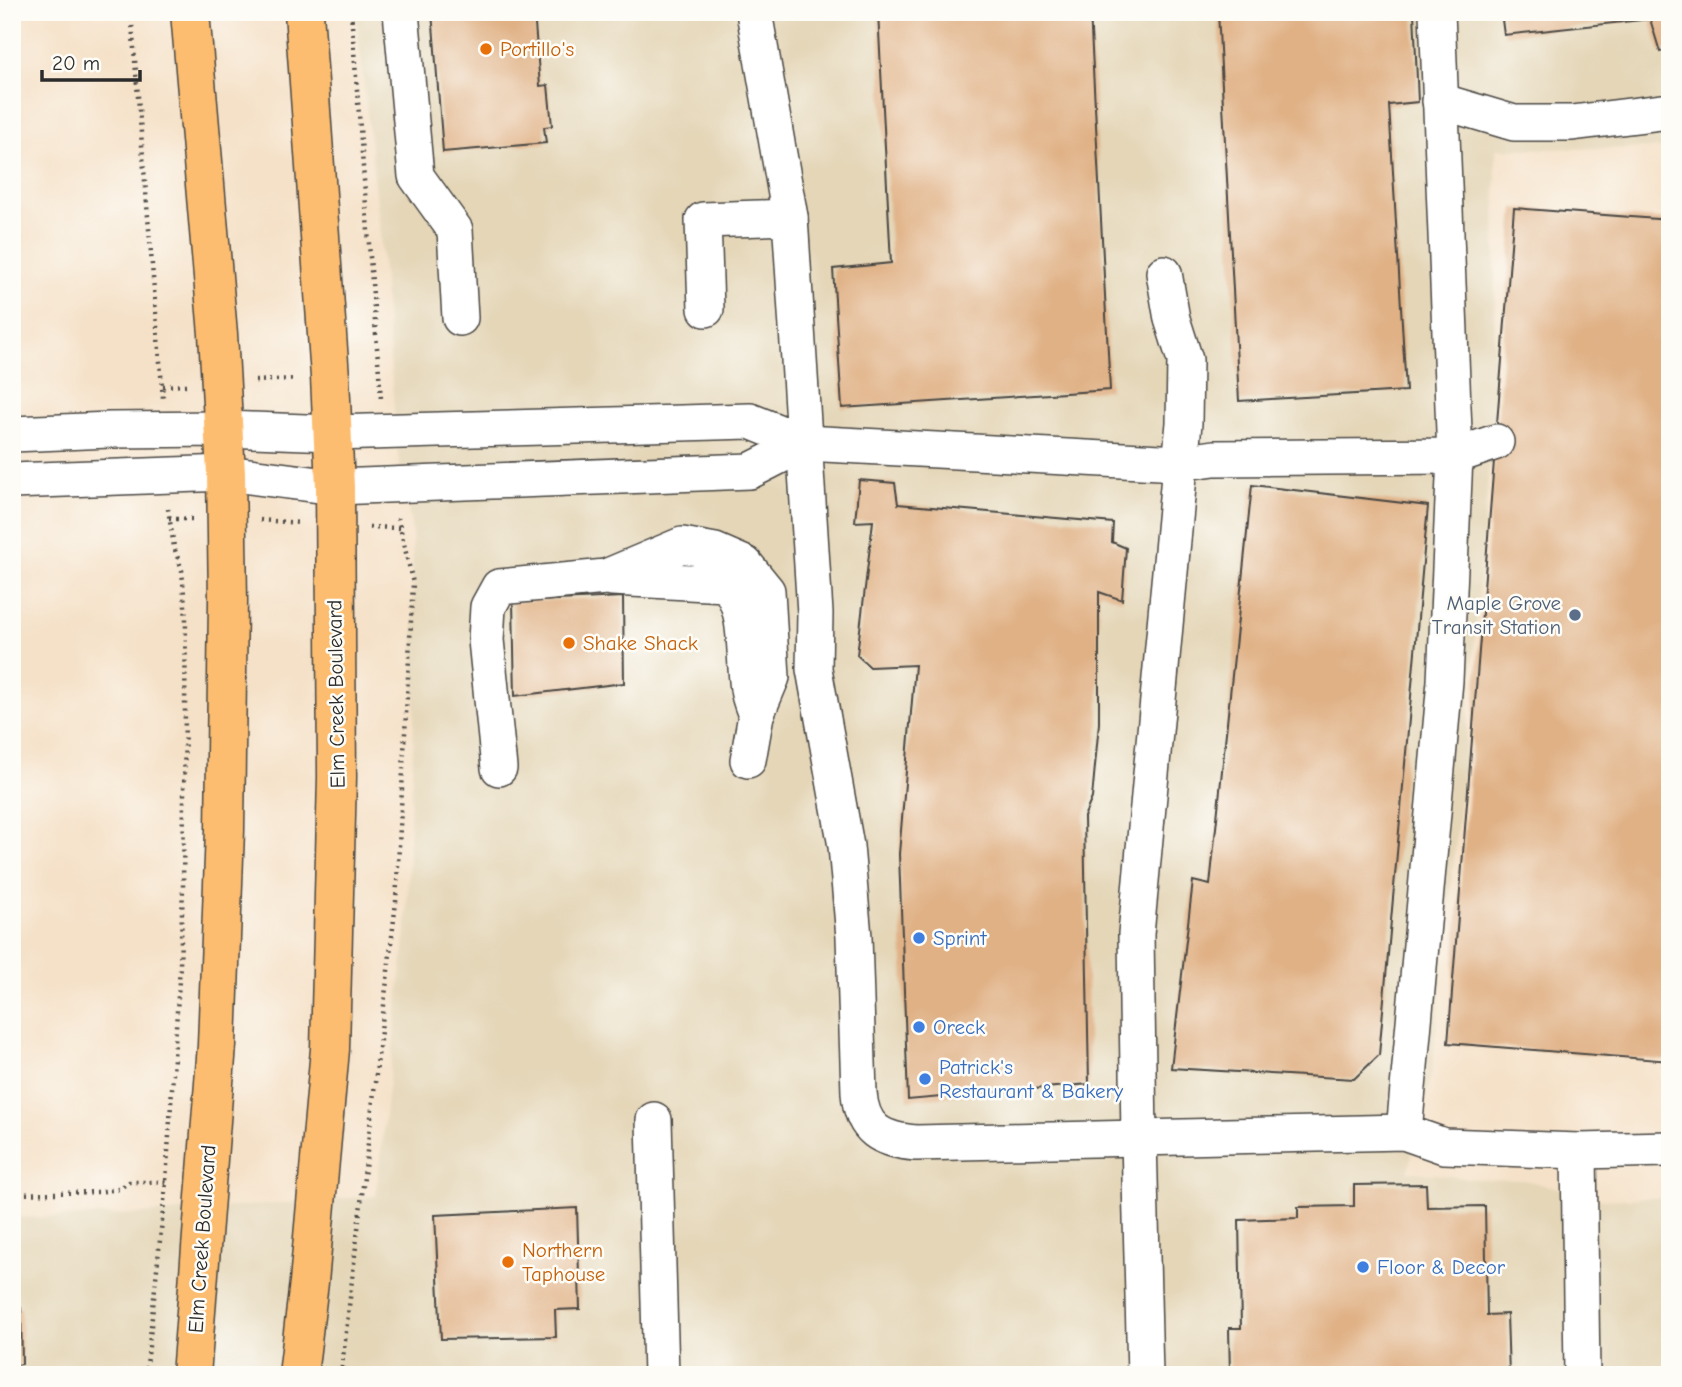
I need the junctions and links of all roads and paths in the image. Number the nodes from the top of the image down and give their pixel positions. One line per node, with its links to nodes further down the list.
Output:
1 (131, 12): 18 (path)
2 (190, 12): 18 (main road, Elm Creek Boulevard)
3 (304, 12): 17 (main road, Elm Creek Boulevard)
4 (351, 12): 16 (path)
5 (401, 12): 11 (lane)
6 (420, 12): 11 (lane)
7 (754, 12): 12 (lane)
8 (1437, 12): 9 (lane)
9 (1440, 101): 10 (lane); 24 (lane)
10 (1670, 111)
11 (416, 176): 15 (lane)
12 (790, 217): 14 (lane); 23 (lane)
13 (1164, 273): 26 (lane)
14 (706, 309)
15 (460, 318)
16 (379, 375): 17 (path); 20 (path)
17 (330, 377): 18 (path); 21 (main road, Elm Creek Boulevard)
18 (221, 383): 19 (main road, Elm Creek Boulevard)
19 (224, 429): 21 (lane); 22 (lane); 27 (main road, Elm Creek Boulevard)
20 (383, 432): 21 (lane); 23 (lane)
21 (332, 433): 30 (main road, Elm Creek Boulevard)
22 (12, 434)
23 (805, 443): 26 (lane); 29 (lane); 38 (lane)
24 (1455, 456): 25 (lane); 26 (lane); 37 (lane)
25 (1494, 457)
26 (1179, 463): 38 (lane)
27 (226, 474): 28 (lane); 30 (lane); 31 (main road, Elm Creek Boulevard)
28 (12, 481)
29 (391, 485): 30 (lane); 33 (path)
30 (335, 487): 32 (main road, Elm Creek Boulevard)
31 (227, 518): 32 (path); 41 (path); 44 (main road, Elm Creek Boulevard)
32 (334, 525): 33 (path); 45 (main road, Elm Creek Boulevard)
33 (401, 528): 46 (path)
34 (748, 760): 35 (lane)
35 (499, 768)
36 (654, 1120): 47 (lane)
37 (1404, 1132): 38 (lane); 40 (lane)
38 (1139, 1139): 48 (lane)
39 (1670, 1149): 40 (lane)
40 (1579, 1151): 49 (lane)
41 (166, 1182): 42 (path); 43 (path)
42 (12, 1194)
43 (146, 1375)
44 (191, 1375)
45 (298, 1375)
46 (341, 1375)
47 (661, 1375)
48 (1145, 1375)
49 (1582, 1375)

